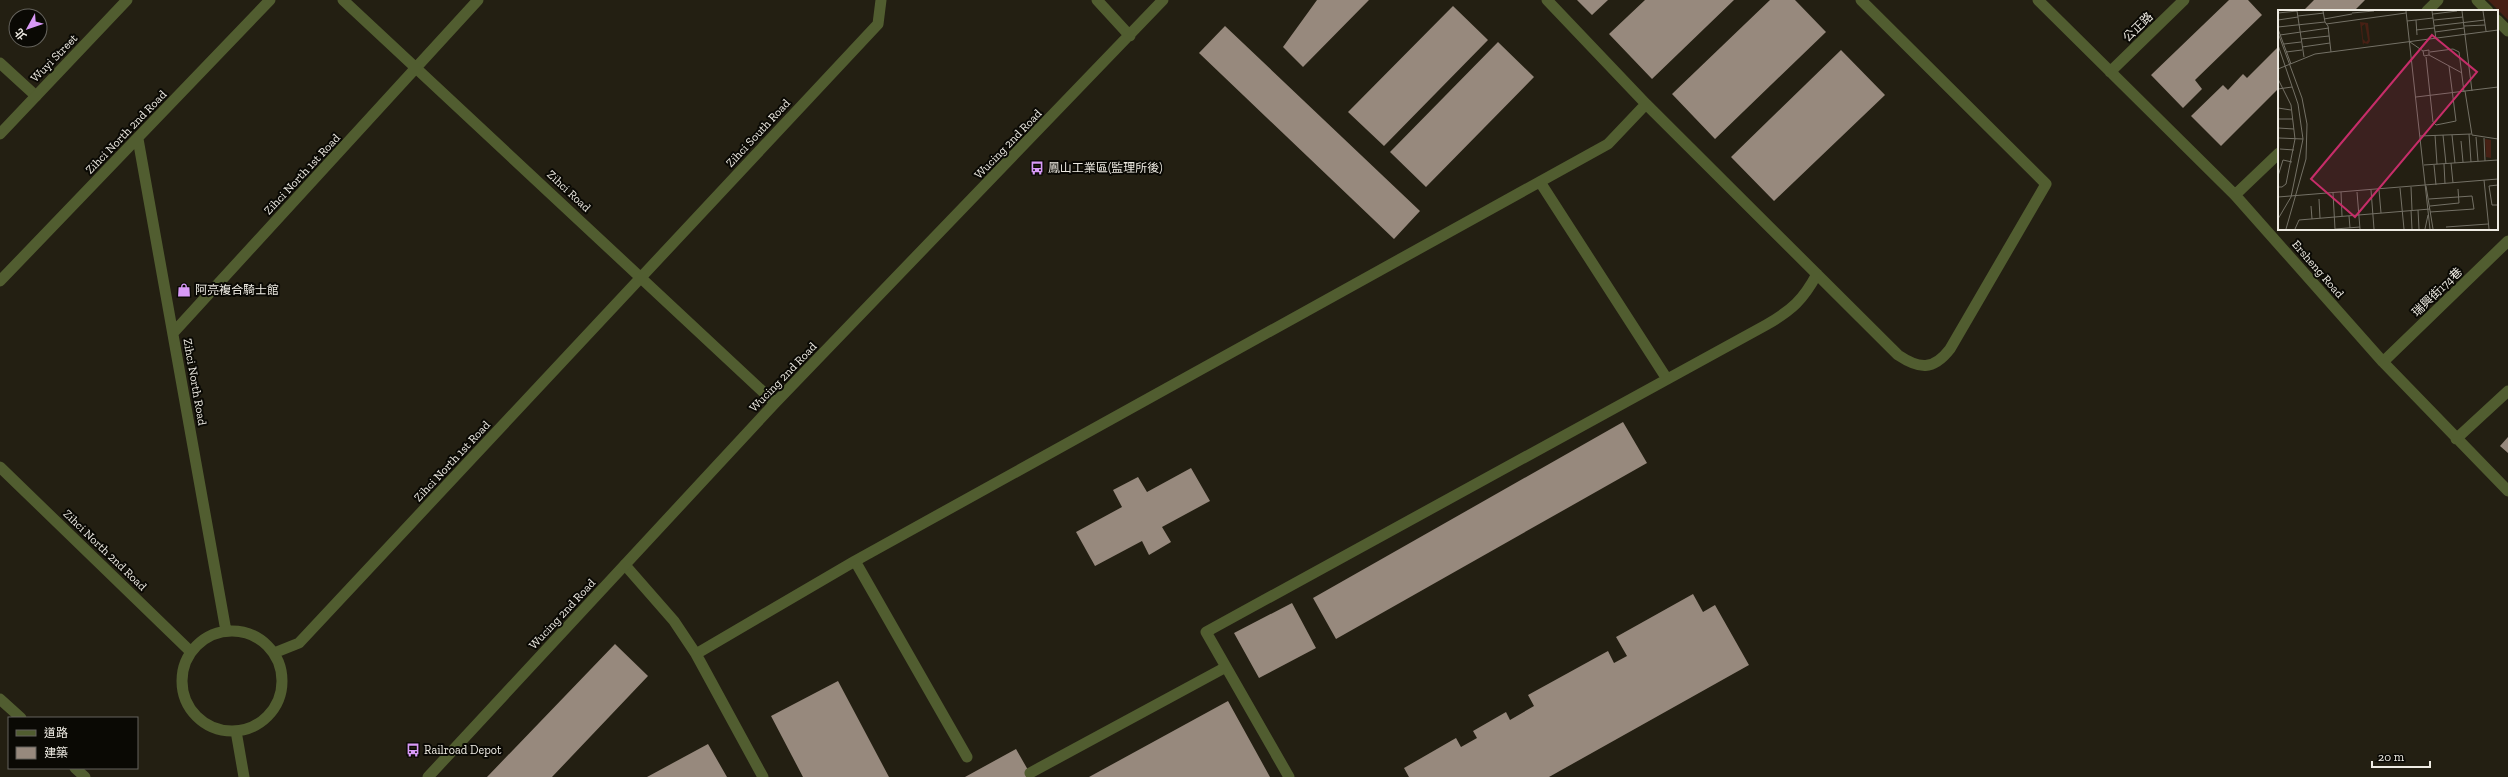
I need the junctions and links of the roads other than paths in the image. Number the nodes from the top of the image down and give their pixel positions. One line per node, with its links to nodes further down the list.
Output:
1 (127, 0): 22 (street, Wuyi Street)
2 (270, 0): 25 (street, Zihci North 2nd Road)
3 (343, 0): 20 (street, Zihci Road)
4 (478, 0): 20 (street)
5 (881, 0): 31 (street, Zihci South Road)
6 (1097, 0): 18 (street)
7 (1163, 0): 18 (street, Wucing 2nd Road)
8 (1547, 0): 23 (street)
9 (1861, 0): 30 (street)
10 (2038, 0): 21 (street, Ersheng Road)
11 (2184, 0): 21 (street, 公正路)
12 (2438, 0): 14 (street)
13 (2477, 0): 15 (street)
14 (2428, 10)
15 (2487, 10)
16 (2498, 21): 17 (street)
17 (2508, 31)
18 (1130, 36): 37 (street, Wucing 2nd Road)
19 (0, 63): 22 (street)
20 (417, 69): 31 (street, Zihci Road); 33 (street, Zihci North 1st Road)
21 (2110, 72): 28 (street, Ersheng Road)
22 (36, 96): 24 (street, Wuyi Street)
23 (1646, 104): 27 (street); 30 (street)
24 (0, 134)
25 (138, 139): 32 (street, Zihci North 2nd Road); 33 (street, Zihci North Road)
26 (2278, 154): 28 (street)
27 (1540, 182): 35 (street); 41 (street)
28 (2235, 195): 34 (street, Ersheng Road)
29 (2508, 241): 34 (street, 瑞興街174巷)
30 (1817, 274): 35 (street)
31 (641, 276): 37 (street, Zihci Road); 45 (street, Zihci North 1st Road)
32 (0, 281)
33 (173, 333): 43 (street, Zihci North Road)
34 (2383, 362): 38 (street, Ersheng Road)
35 (1667, 379): 47 (street)
36 (2508, 391): 38 (street)
37 (775, 403): 42 (street, Wucing 2nd Road)
38 (2456, 439): 40 (street, Ersheng Road)
39 (0, 467): 44 (street, Zihci North 2nd Road)
40 (2508, 491)
41 (855, 561): 46 (street); 51 (street)
42 (625, 565): 46 (street); 56 (street, Wucing 2nd Road)
43 (226, 631): 44 (street); 45 (street)
44 (191, 652): 50 (street)
45 (274, 653): 50 (street)
46 (696, 654): 57 (street)
47 (1226, 667): 53 (street); 58 (street)
48 (3, 707): 49 (street)
49 (18, 717)
50 (236, 731): 55 (street)
51 (967, 757)
52 (77, 769): 54 (street)
53 (1030, 773)
54 (85, 777)
55 (244, 777)
56 (428, 777)
57 (763, 777)
58 (1289, 777)

